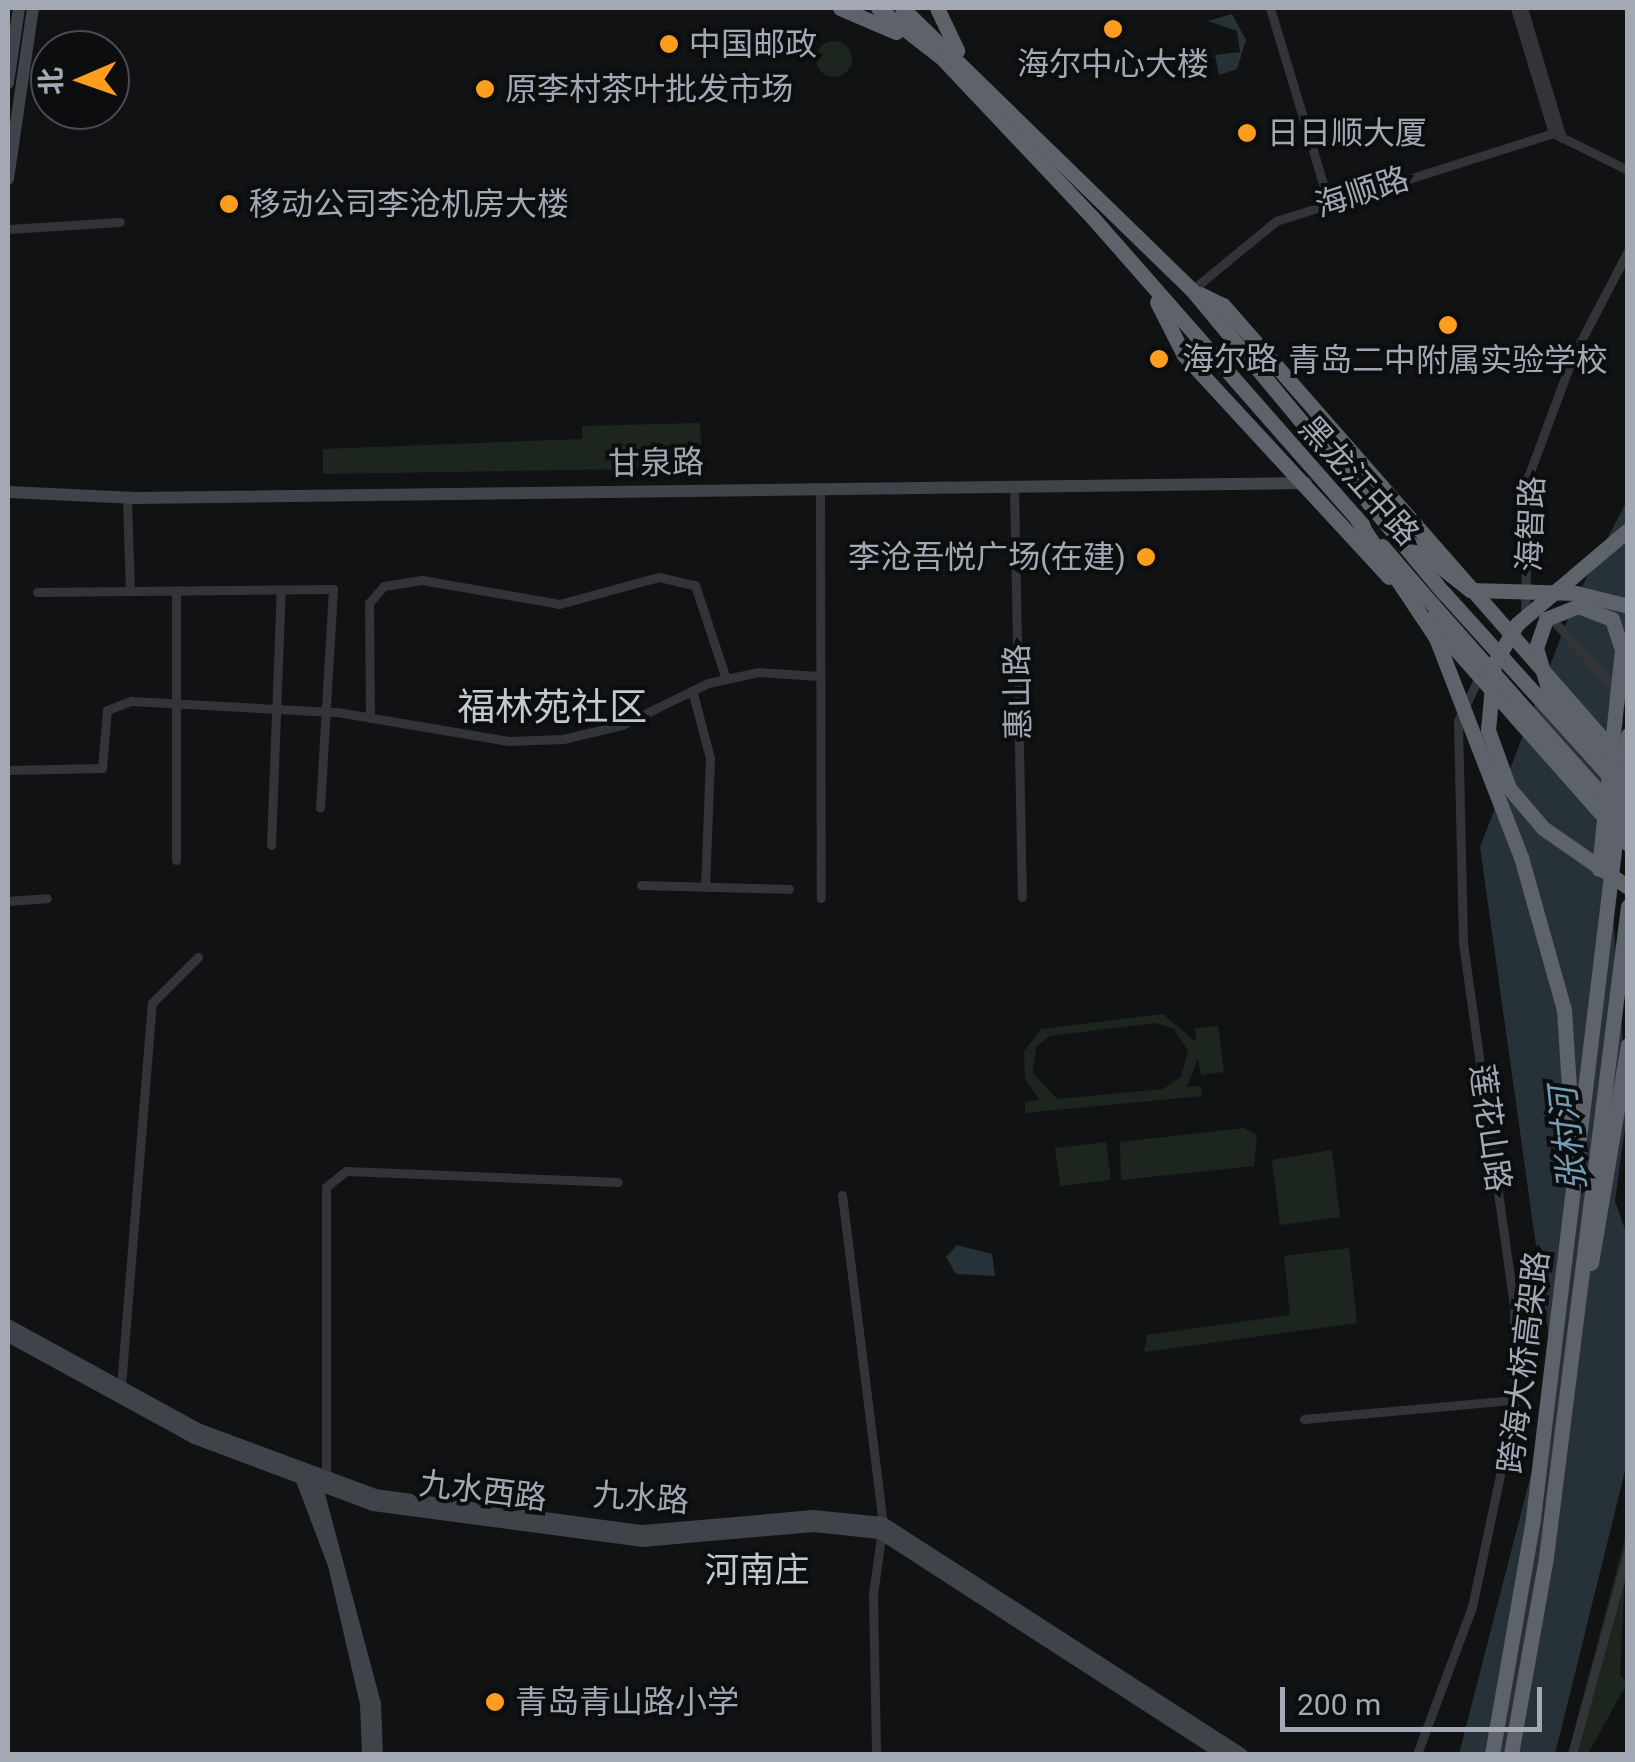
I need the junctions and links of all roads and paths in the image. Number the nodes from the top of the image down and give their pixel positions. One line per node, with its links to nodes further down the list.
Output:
1 (19, 8): 11 (main road)
2 (33, 8): 14 (main road)
3 (840, 8): 10 (highway)
4 (878, 8): 10 (highway, 黑龙江中路)
5 (902, 8): 10 (highway, 黑龙江中路)
6 (936, 8): 10 (highway)
7 (1270, 8): 15 (street)
8 (1514, 8): 12 (street)
9 (1523, 8): 12 (street)
10 (951, 56): 19 (highway, 黑龙江中路); 20 (highway, 黑龙江中路)
11 (8, 83)
12 (1558, 136): 13 (street); 15 (street, 海顺路)
13 (1628, 170)
14 (8, 179)
15 (1328, 200): 19 (street, 海顺路)
16 (120, 222): 17 (street)
17 (8, 229)
18 (1628, 251): 33 (street, 海智路)
19 (1192, 290): 27 (highway, 黑龙江中路); 35 (highway, 黑龙江中路)
20 (1154, 294): 21 (highway); 26 (highway, 黑龙江中路)
21 (1306, 483): 23 (main road, 甘泉路); 36 (highway)
22 (820, 488): 23 (main road, 甘泉路); 25 (main road, 甘泉路); 37 (street)
23 (1014, 488): 58 (street, 惠山路)
24 (8, 492): 25 (main road, 甘泉路)
25 (127, 498): 31 (street)
26 (1355, 516): 50 (highway, 黑龙江中路, bridge); 68 (highway, bridge)
27 (1385, 523): 34 (highway, bridge); 48 (highway, 黑龙江中路, bridge)
28 (1628, 530): 55 (highway, bridge)
29 (281, 589): 30 (street); 42 (street); 43 (street)
30 (176, 590): 31 (street); 41 (street)
31 (130, 591): 32 (street)
32 (38, 592)
33 (1529, 593): 35 (street, 海智路); 40 (street, bridge)
34 (1628, 606)
35 (1518, 636): 36 (street, 莲花山路); 46 (highway, 黑龙江中路, bridge)
36 (1481, 673): 51 (highway, bridge); 75 (street, 莲花山路)
37 (819, 676): 38 (street); 60 (street)
38 (726, 679): 39 (street); 44 (street)
39 (692, 690): 44 (street); 56 (street)
40 (1628, 702)
41 (174, 706): 42 (street); 47 (street); 53 (street)
42 (276, 710): 43 (street); 52 (street)
43 (326, 712): 44 (street); 49 (street)
44 (370, 718)
45 (1628, 735): 64 (highway, 跨海大桥高架路, bridge)
46 (1628, 768)
47 (8, 770)
48 (1628, 794): 64 (highway, bridge)
49 (320, 808)
50 (1628, 825)
51 (1628, 844)
52 (271, 845)
53 (176, 860)
54 (641, 885): 56 (street)
55 (1628, 886)
56 (705, 887): 57 (street)
57 (789, 889)
58 (1022, 897)
59 (48, 898): 61 (street)
60 (821, 898)
61 (8, 901)
62 (1628, 906): 71 (highway, 跨海大桥高架路)
63 (198, 956): 74 (street)
64 (1589, 1008): 68 (highway, 跨海大桥高架路, bridge)
65 (1628, 1046): 67 (highway)
66 (1628, 1104): 67 (highway)
67 (1617, 1138): 71 (highway)
68 (1574, 1173): 86 (highway, 跨海大桥高架路, bridge)
69 (618, 1182): 77 (street)
70 (842, 1196): 78 (street)
71 (1581, 1296): 87 (highway, 跨海大桥高架路)
72 (8, 1324): 74 (main road)
73 (8, 1336): 77 (main road, 九水西路)
74 (121, 1386): 77 (main road)
75 (1514, 1400): 76 (street); 85 (street, 莲花山路)
76 (1304, 1419)
77 (311, 1475): 78 (main road, 九水西路); 80 (main road); 81 (main road)
78 (881, 1528): 82 (street); 83 (main road, 九水西路); 84 (main road)
79 (1628, 1551): 88 (street)
80 (368, 1754)
81 (377, 1754)
82 (876, 1754)
83 (1222, 1754)
84 (1242, 1754)
85 (1417, 1754)
86 (1492, 1754)
87 (1511, 1754)
88 (1572, 1754)

